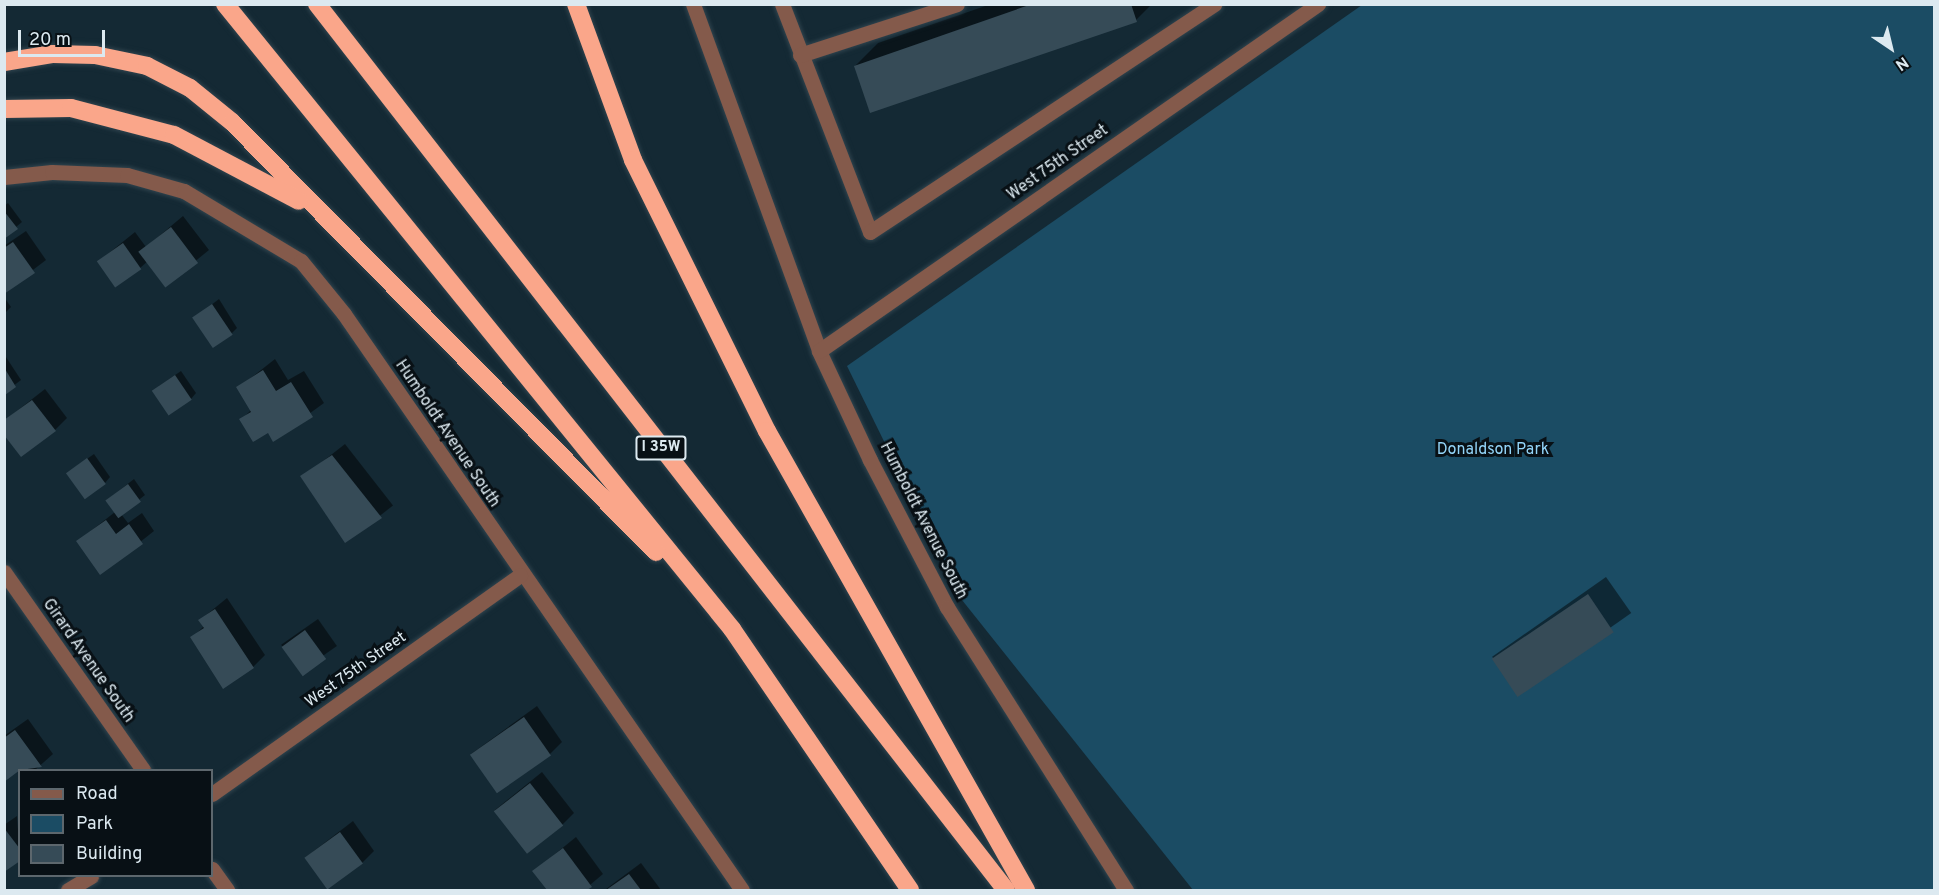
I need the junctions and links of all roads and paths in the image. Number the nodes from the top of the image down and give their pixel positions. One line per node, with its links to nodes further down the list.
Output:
1 (225, 4): 17 (highway)
2 (317, 4): 26 (highway, I 35W)
3 (576, 4): 27 (highway)
4 (693, 4): 14 (street, Humboldt Avenue South)
5 (782, 4): 9 (street)
6 (1214, 4): 9 (street)
7 (1318, 4): 14 (street, West 75th Street)
8 (948, 6): 9 (street)
9 (800, 55)
10 (4, 62): 13 (highway)
11 (4, 109): 13 (highway)
12 (4, 177): 16 (street, Humboldt Avenue South)
13 (316, 211): 17 (highway)
14 (819, 351): 28 (street, Humboldt Avenue South)
15 (4, 572): 18 (street, Girard Avenue South)
16 (520, 575): 19 (street, West 75th Street); 24 (street, Humboldt Avenue South)
17 (732, 629): 25 (highway)
18 (142, 769)
19 (213, 793)
20 (213, 871): 23 (street)
21 (89, 877): 22 (street)
22 (68, 891)
23 (226, 891)
24 (742, 891)
25 (910, 891)
26 (1005, 891)
27 (1026, 891)
28 (1126, 891)

